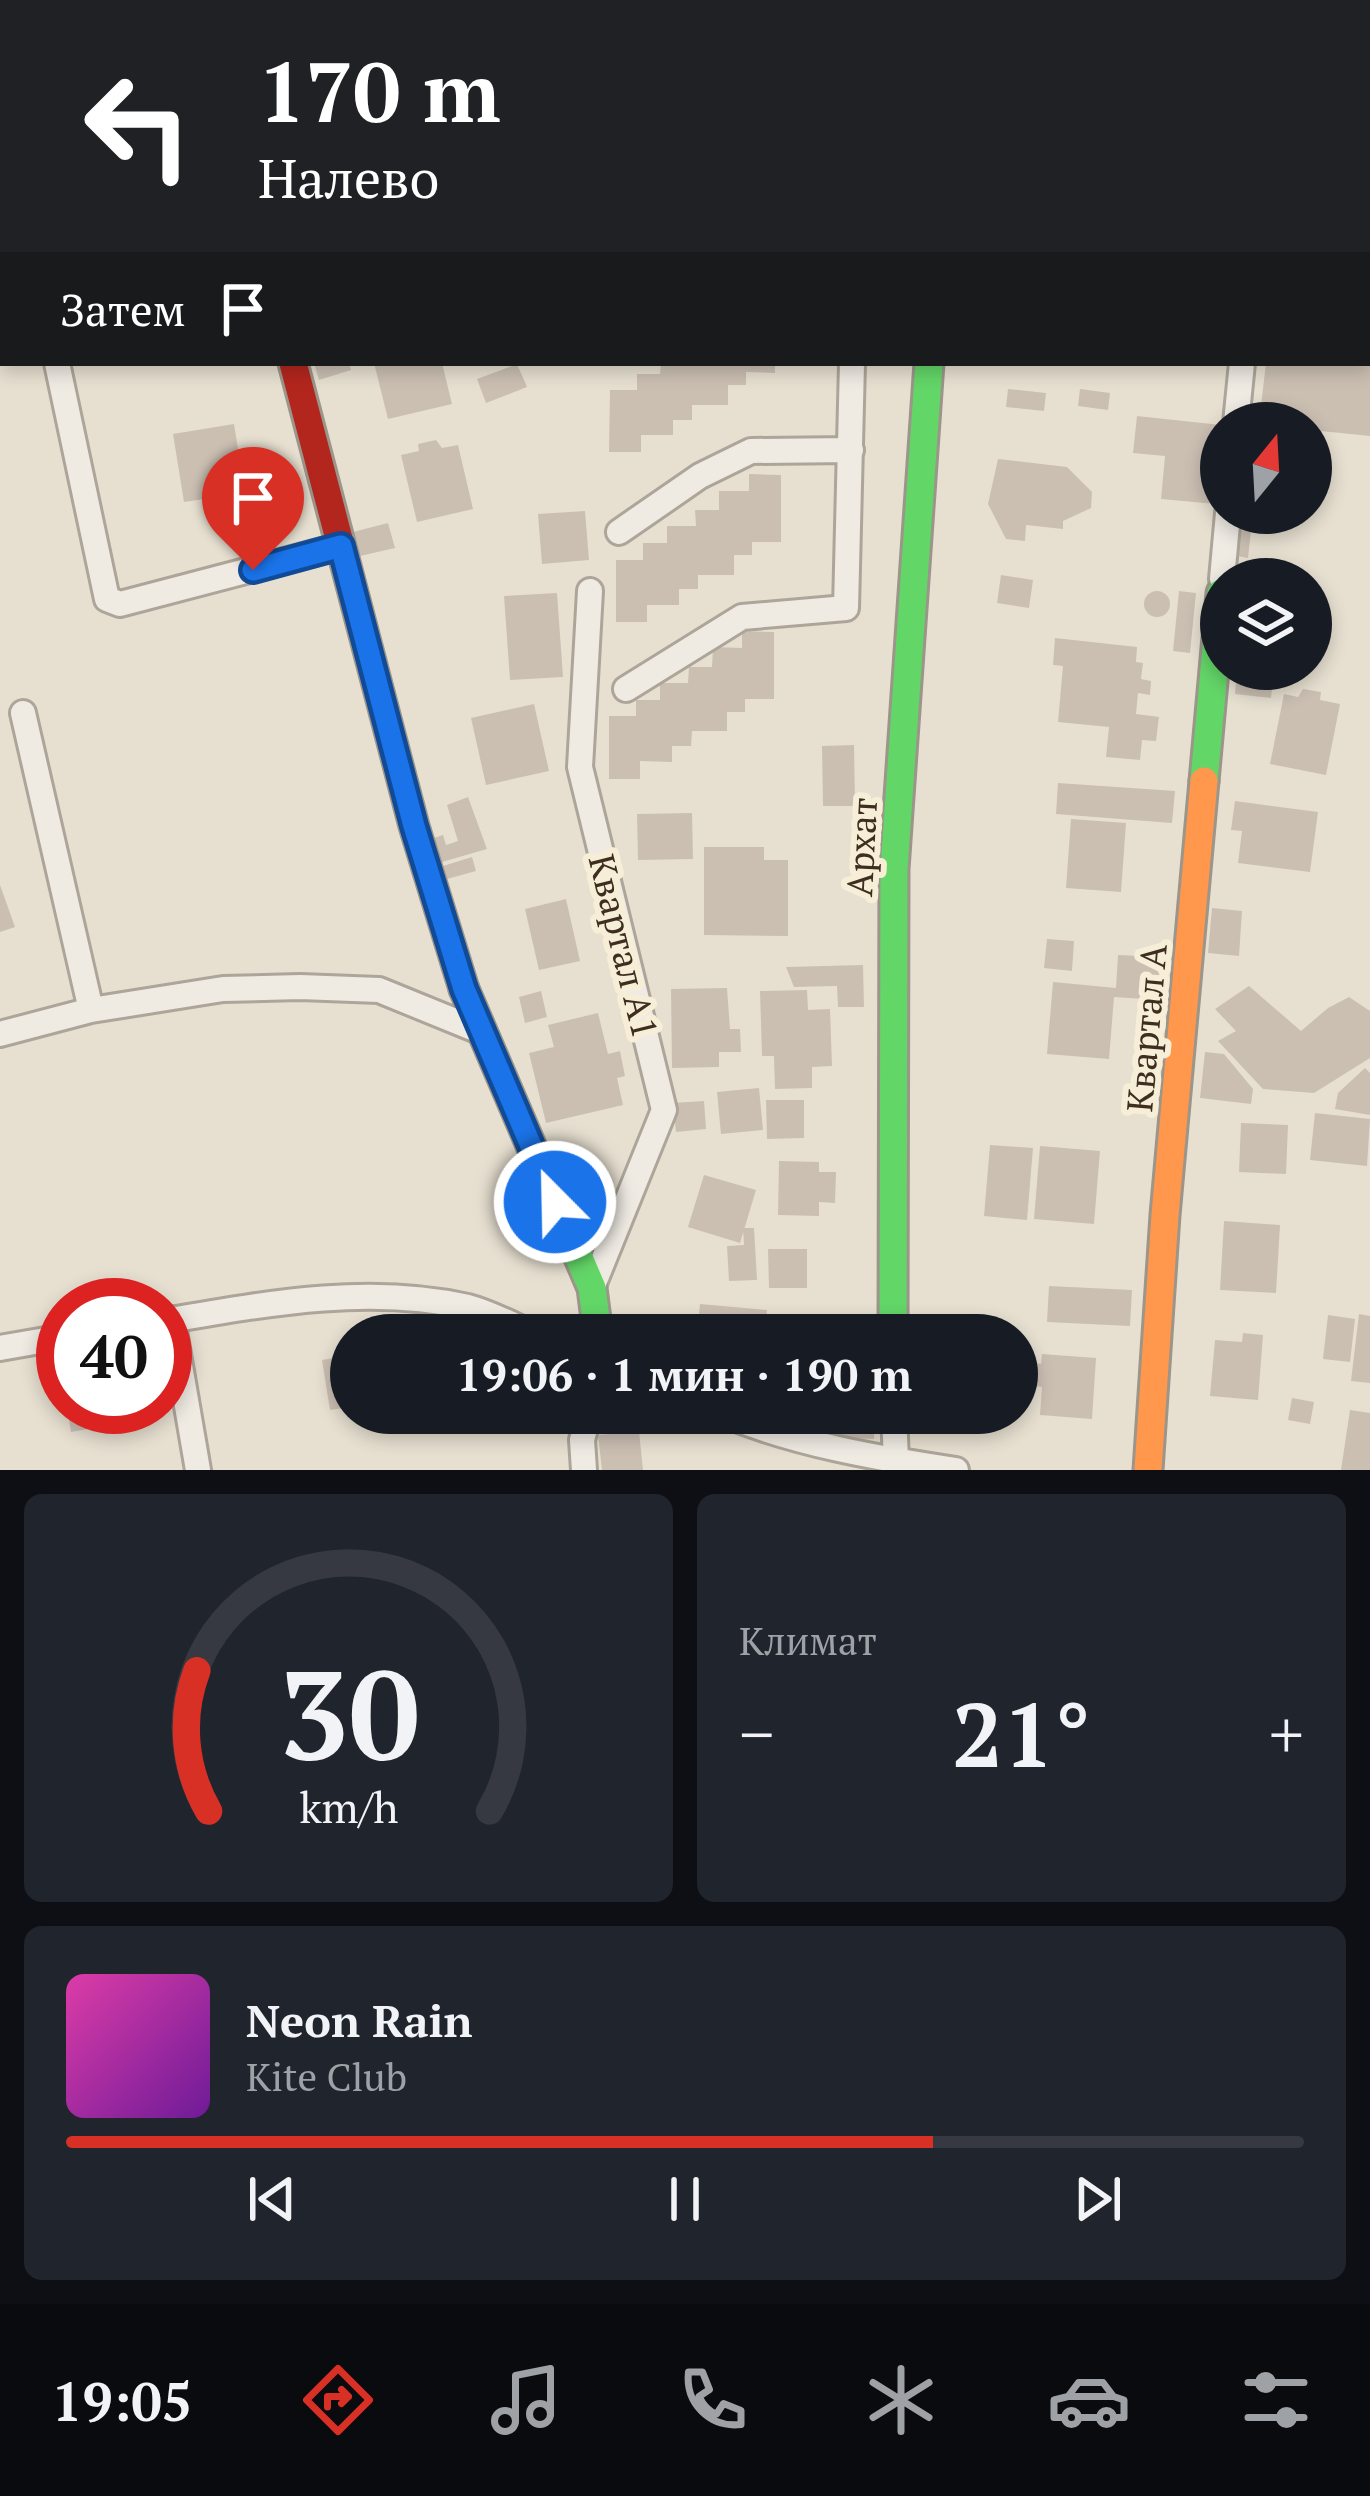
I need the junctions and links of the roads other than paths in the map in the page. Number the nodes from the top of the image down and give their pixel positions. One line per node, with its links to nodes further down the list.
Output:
1 (59, 366): 9 (street)
2 (294, 366): 9 (street)
3 (852, 366): 7 (street)
4 (929, 366): 20 (street, Архат)
5 (1241, 366): 6 (street)
6 (1238, 402)
7 (851, 450): 8 (street); 11 (street)
8 (619, 532)
9 (341, 546): 15 (street)
10 (590, 591): 17 (street, Квартал А1)
11 (626, 689)
12 (1212, 690): 32 (street, Квартал А)
13 (22, 712): 14 (street)
14 (92, 1010): 15 (street); 16 (street)
15 (482, 1031): 17 (street)
16 (0, 1034)
17 (592, 1288): 19 (street)
18 (486, 1314): 21 (street)
19 (595, 1314)
20 (893, 1314)
21 (192, 1316)
22 (36, 1342): 23 (street)
23 (0, 1348)
24 (191, 1434): 29 (street)
25 (584, 1434): 30 (street)
26 (776, 1434): 28 (street)
27 (895, 1434): 28 (street)
28 (896, 1461): 31 (street)
29 (198, 1470)
30 (584, 1470)
31 (956, 1470)
32 (1148, 1470)

